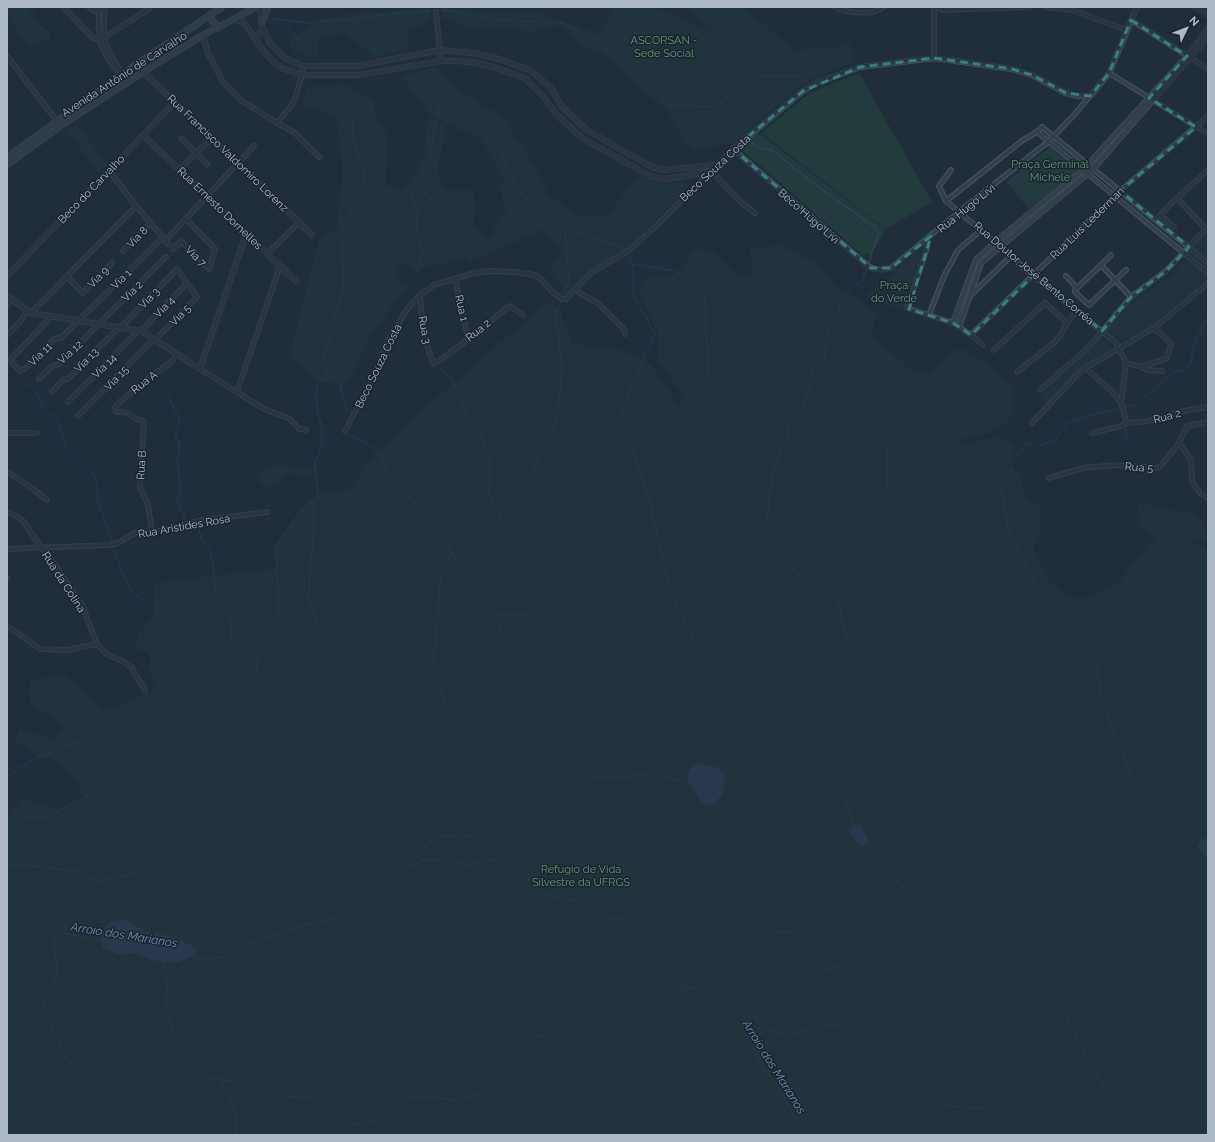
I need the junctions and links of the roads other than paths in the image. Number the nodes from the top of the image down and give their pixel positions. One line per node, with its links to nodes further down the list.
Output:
1 (62, 7): 31 (street)
2 (105, 7): 16 (street); 28 (street)
3 (148, 7): 28 (street)
4 (222, 7): 18 (main road, Avenida Antônio de Carvalho)
5 (256, 7): 20 (main road, Avenida Antônio de Carvalho)
6 (260, 7): 22 (street)
7 (268, 7): 22 (main road)
8 (834, 7): 9 (street)
9 (884, 7)
10 (935, 7): 11 (street); 35 (street)
11 (1029, 7)
12 (1046, 7): 26 (street)
13 (1137, 7): 21 (street)
14 (1195, 7): 19 (street)
15 (90, 8): 16 (street)
16 (99, 9): 31 (street)
17 (436, 12): 32 (street)
18 (211, 14): 23 (main road); 38 (main road, Avenida Antônio de Carvalho)
19 (1208, 15)
20 (234, 19): 23 (main road, Avenida Antônio de Carvalho); 29 (street)
21 (1131, 20): 26 (street); 34 (street)
22 (262, 23): 25 (street)
23 (219, 26): 27 (main road, Avenida Antônio de Carvalho)
24 (1208, 29): 34 (street)
25 (264, 30): 29 (street); 39 (street)
26 (1126, 30): 43 (street)
27 (203, 35): 42 (main road, Avenida Antônio de Carvalho); 54 (street)
28 (104, 37): 31 (street); 44 (street)
29 (254, 37): 45 (street)
30 (1208, 37): 34 (street)
31 (100, 40): 44 (street)
32 (440, 50): 36 (street); 37 (street); 39 (street)
33 (7, 56): 53 (street)
34 (1188, 57): 41 (street); 48 (street)
35 (934, 58): 47 (street, Beco Souza Costa); 64 (street, Beco Souza Costa)
36 (499, 59): 40 (street); 50 (street)
37 (441, 61): 40 (street); 45 (street)
38 (137, 64): 42 (main road); 44 (main road, Avenida Antônio de Carvalho)
39 (303, 66): 45 (street)
40 (496, 68): 51 (street)
41 (1208, 69)
42 (143, 72): 46 (main road, Avenida Antônio de Carvalho); 49 (street, Rua Francisco Valdomiro Lorenz)
43 (1109, 73): 47 (street); 48 (street)
44 (122, 75): 46 (main road); 53 (main road, Avenida Antônio de Carvalho)
45 (302, 75): 54 (street)
46 (127, 83): 70 (main road, Avenida Antônio de Carvalho)
47 (1090, 96): 59 (street, Rua Hugo Livi)
48 (1151, 99): 55 (street); 72 (street); 73 (street)
49 (175, 102): 58 (street, Beco do Carvalho); 60 (street, Rua Francisco Valdomiro Lorenz)
50 (563, 108): 51 (street); 71 (street)
51 (557, 115): 78 (street)
52 (1208, 116): 55 (street, Rua Luís Lederman)
53 (57, 121): 66 (main road, Avenida Antônio de Carvalho)
54 (277, 123): 67 (street)
55 (1196, 127): 57 (street); 80 (street, Rua Luís Lederman)
56 (1037, 132): 59 (street); 62 (street); 84 (street)
57 (1208, 134)
58 (143, 135): 74 (street, Beco do Carvalho); 75 (street, Rua Ernesto Dornelles)
59 (1054, 137): 62 (street, Rua Hugo Livi); 72 (street)
60 (212, 138): 65 (street); 68 (street, Rua Francisco Valdomiro Lorenz)
61 (182, 139): 65 (street)
62 (1048, 142): 79 (street); 86 (street, Rua Hugo Livi)
63 (254, 146): 68 (street, Via 1)
64 (733, 149): 71 (street, Beco Souza Costa); 110 (street, Beco Hugo Livi)
65 (196, 153): 69 (street); 75 (street)
66 (7, 157)
67 (319, 157)
68 (238, 163): 81 (street, Via 1); 89 (street, Rua Francisco Valdomiro Lorenz)
69 (207, 164)
70 (7, 165)
71 (717, 165): 78 (street, Beco Souza Costa)
72 (1088, 165): 73 (street); 79 (street)
73 (1093, 169): 79 (street); 80 (street)
74 (109, 170): 85 (street); 114 (street, Beco do Carvalho)
75 (179, 170): 81 (street, Rua Ernesto Dornelles)
76 (951, 170): 84 (street)
77 (1208, 170): 83 (street)
78 (711, 171): 87 (street); 124 (street, Beco Souza Costa)
79 (1085, 172): 82 (street); 98 (street)
80 (1120, 191): 82 (street, Rua Luís Lederman); 99 (street)
81 (207, 197): 88 (street, Via 1); 94 (street, Rua Ernesto Dornelles)
82 (1115, 197): 101 (street); 115 (street, Rua Luís Lederman)
83 (1177, 198): 91 (street); 92 (street)
84 (946, 201): 86 (street, Rua Doutor José Bento Corrêa)
85 (136, 206): 90 (street); 117 (street)
86 (960, 211): 93 (street, Rua Doutor José Bento Corrêa); 97 (street, Rua Hugo Livi)
87 (755, 213)
88 (186, 219): 96 (street, Via 1); 96 (street, Via 7)
89 (299, 222): 95 (street, Rua Francisco Valdomiro Lorenz); 102 (street)
90 (150, 223): 96 (street); 100 (street, Via 8)
91 (1174, 227)
92 (1207, 228): 99 (street)
93 (981, 230): 98 (street, Rua Doutor José Bento Corrêa); 133 (street)
94 (246, 234): 102 (street, Rua Ernesto Dornelles); 157 (street)
95 (312, 235)
96 (164, 239): 135 (street, Via 1)
97 (926, 240): 110 (street, Rua Hugo Livi); 133 (street)
98 (997, 244): 104 (street, Rua Doutor José Bento Corrêa); 126 (street); 138 (street)
99 (1189, 247): 101 (street); 106 (street)
100 (123, 251)
101 (1184, 253): 113 (street); 127 (street)
102 (267, 254): 109 (street, Rua Ernesto Dornelles)
103 (1111, 255): 108 (street)
104 (1011, 256): 115 (street, Rua Doutor José Bento Corrêa); 126 (street)
105 (166, 257): 137 (street, Via 2)
106 (1208, 262)
107 (112, 263): 117 (street, Via 9)
108 (1101, 265): 119 (street); 123 (street)
109 (280, 266): 120 (street, Rua Ernesto Dornelles); 163 (street)
110 (891, 268)
111 (177, 269): 122 (street, Via 5); 139 (street, Via 3)
112 (1126, 270): 119 (street)
113 (1208, 273)
114 (7, 276)
115 (1033, 276): 130 (street, Rua Doutor José Bento Corrêa); 146 (street, Rua Luís Lederman)
116 (1066, 276): 123 (street)
117 (67, 277): 131 (street)
118 (455, 279): 124 (street, Beco Souza Costa); 125 (street, Beco Souza Costa); 147 (street, Rua 1)
119 (1115, 280): 123 (street); 127 (street)
120 (297, 282)
121 (1208, 282): 141 (street)
122 (187, 283): 142 (street, Via 4); 148 (street, Via 5)
123 (1077, 288)
124 (575, 290): 144 (street)
125 (420, 295): 154 (street, Rua 3); 173 (street, Beco Souza Costa)
126 (969, 296): 140 (street)
127 (1131, 297): 143 (street)
128 (9, 298): 129 (street); 131 (street)
129 (7, 306)
130 (1077, 311): 136 (street); 143 (street, Rua Doutor José Bento Corrêa)
131 (29, 312): 134 (street); 145 (street)
132 (523, 315): 147 (street, Rua 2)
133 (929, 315): 138 (street)
134 (52, 316): 135 (street); 135 (street, Via 11)
135 (79, 320): 137 (street)
136 (1067, 323): 151 (street); 159 (street)
137 (99, 324): 139 (street); 160 (street, Via 12)
138 (953, 324): 140 (street)
139 (120, 327): 142 (street); 162 (street, Via 13)
140 (959, 327): 146 (street)
141 (1154, 328): 150 (street); 155 (street)
142 (140, 331): 148 (street); 164 (street, Via 14)
143 (1102, 331): 150 (street, Rua Doutor José Bento Corrêa); 161 (street)
144 (625, 334)
145 (7, 335)
146 (971, 335): 149 (street)
147 (468, 338): 154 (street, Rua 2)
148 (155, 340): 152 (street); 167 (street, Via 15)
149 (983, 345)
150 (1119, 348): 153 (street, Rua Doutor José Bento Corrêa); 156 (street)
151 (994, 350)
152 (177, 354): 157 (street); 168 (street, Rua A)
153 (1126, 363): 155 (street); 165 (street)
154 (434, 364)
155 (1142, 367): 158 (street)
156 (1085, 368): 165 (street); 170 (street)
157 (200, 369): 163 (street)
158 (1162, 371)
159 (1017, 372)
160 (39, 379)
161 (1040, 390)
162 (52, 392)
163 (237, 392): 172 (street)
164 (68, 402)
165 (1122, 403): 171 (street)
166 (1208, 407): 171 (street, Rua 2)
167 (78, 416)
168 (144, 421): 184 (street, Rua B)
169 (1208, 422): 177 (street, Rua 5)
170 (1032, 423)
171 (1126, 424): 176 (street, Rua 2)
172 (306, 430)
173 (345, 431)
174 (7, 433): 175 (street)
175 (37, 433)
176 (1092, 433)
177 (1179, 443): 179 (street, Rua 5); 180 (street)
178 (7, 472): 181 (street)
179 (1049, 478)
180 (1208, 498)
181 (47, 500)
182 (7, 512): 185 (street, Rua da Colina)
183 (268, 512): 184 (street, Rua Aristides Rosa)
184 (152, 532): 185 (street, Rua Aristides Rosa)
185 (42, 548): 186 (street, Rua Aristides Rosa); 188 (street, Rua da Colina)
186 (7, 549)
187 (7, 626): 188 (street)
188 (97, 644): 189 (street, Rua da Colina)
189 (145, 690)

